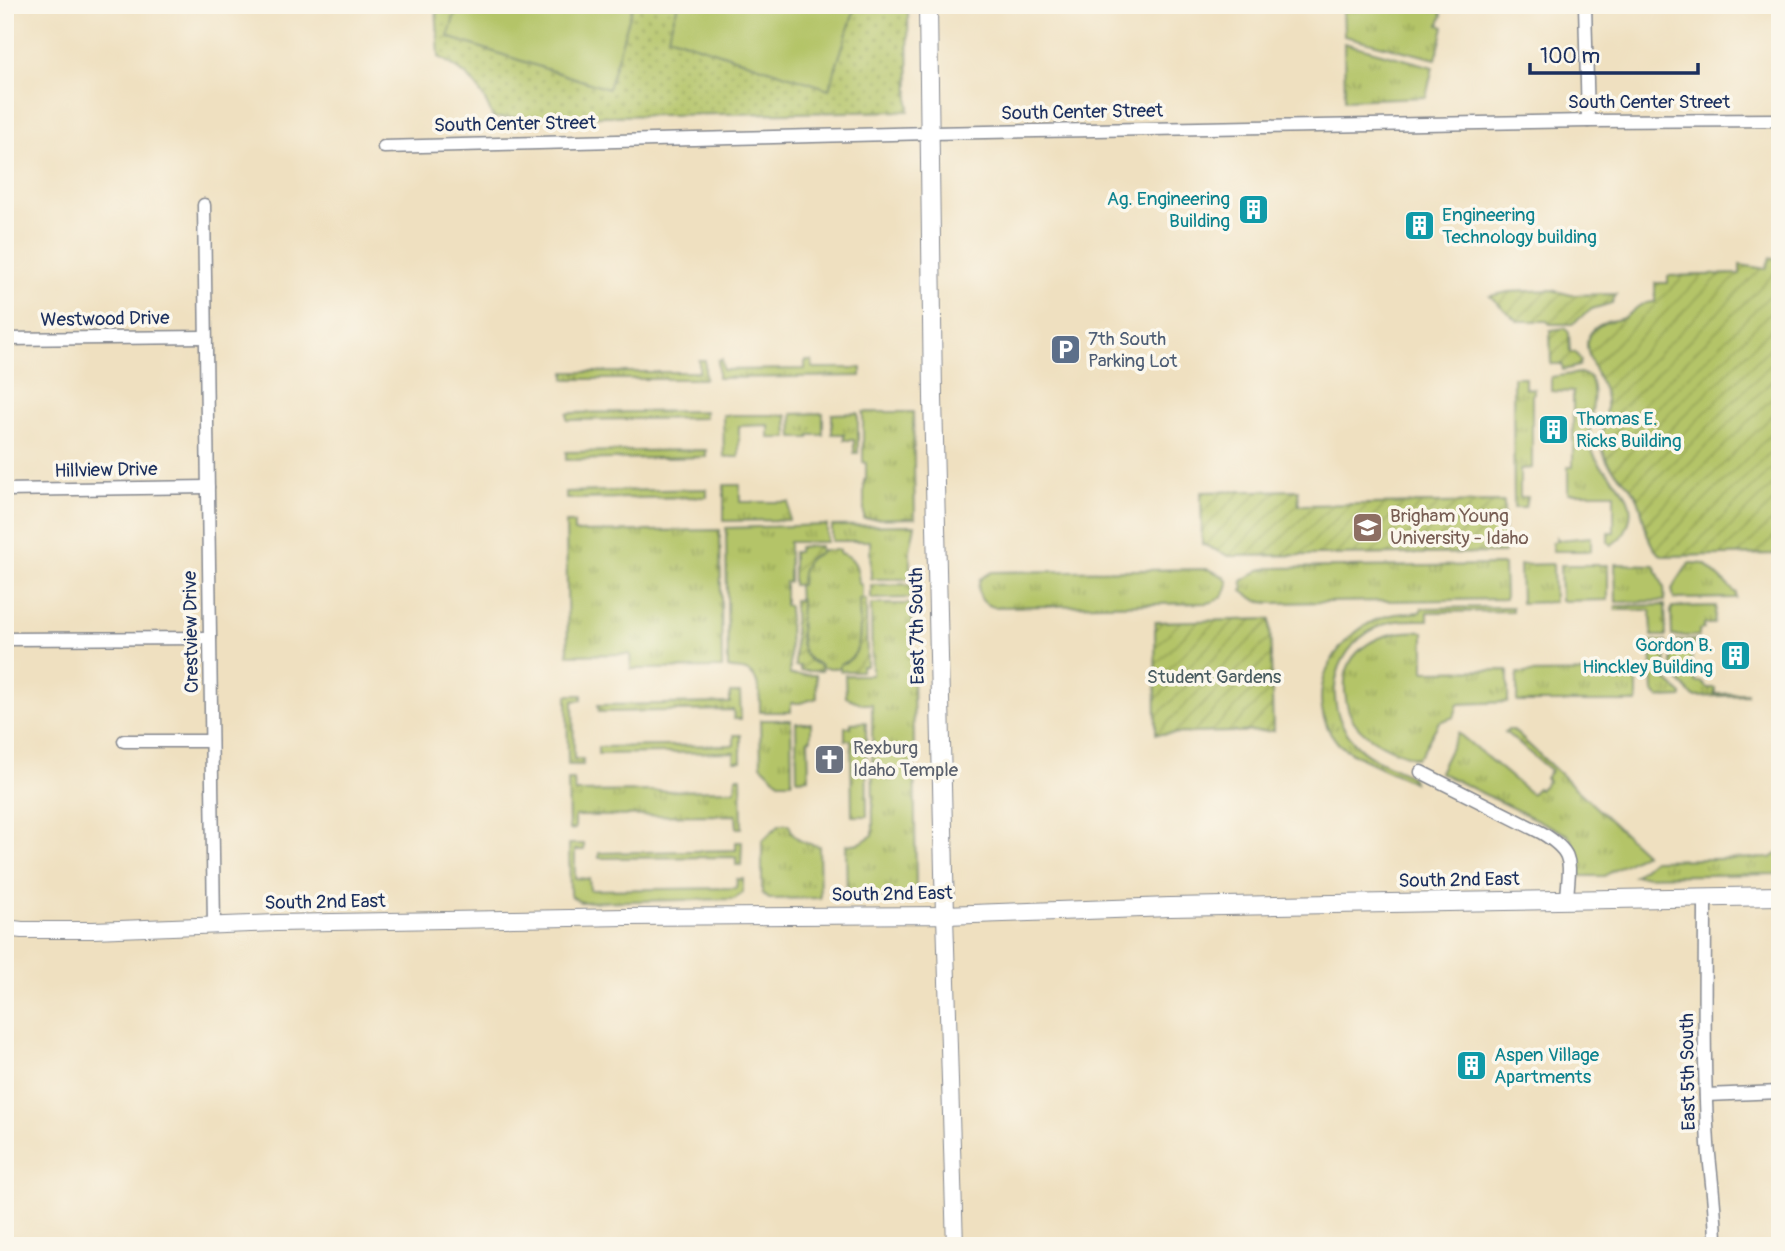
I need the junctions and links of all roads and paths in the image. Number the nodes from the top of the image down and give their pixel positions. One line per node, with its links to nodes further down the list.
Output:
1 (928, 5): 5 (main road, East 7th South)
2 (1585, 5): 4 (street)
3 (1780, 120): 4 (street, South Center Street)
4 (1588, 121): 5 (street, South Center Street)
5 (931, 133): 6 (street, South Center Street); 20 (main road, East 7th South)
6 (384, 146)
7 (204, 205): 8 (street, Crestview Drive)
8 (205, 337): 9 (street, Westwood Drive); 10 (street, Crestview Drive)
9 (5, 339)
10 (208, 487): 11 (street, Hillview Drive); 12 (street, Crestview Drive)
11 (5, 491)
12 (210, 638): 13 (street); 15 (street, Crestview Drive)
13 (5, 639)
14 (124, 741): 15 (street)
15 (211, 741): 21 (street, Crestview Drive)
16 (1421, 772): 19 (street)
17 (1780, 896): 18 (main road, South 2nd East)
18 (1705, 897): 19 (main road, South 2nd East); 24 (street, East 5th South)
19 (1567, 899): 20 (main road, South 2nd East)
20 (945, 915): 21 (street, South 2nd East); 25 (street, East 7th South)
21 (214, 926): 22 (street, South 2nd East)
22 (5, 928)
23 (1780, 1092): 24 (street)
24 (1706, 1095): 26 (street, East 5th South)
25 (955, 1246)
26 (1716, 1246)

